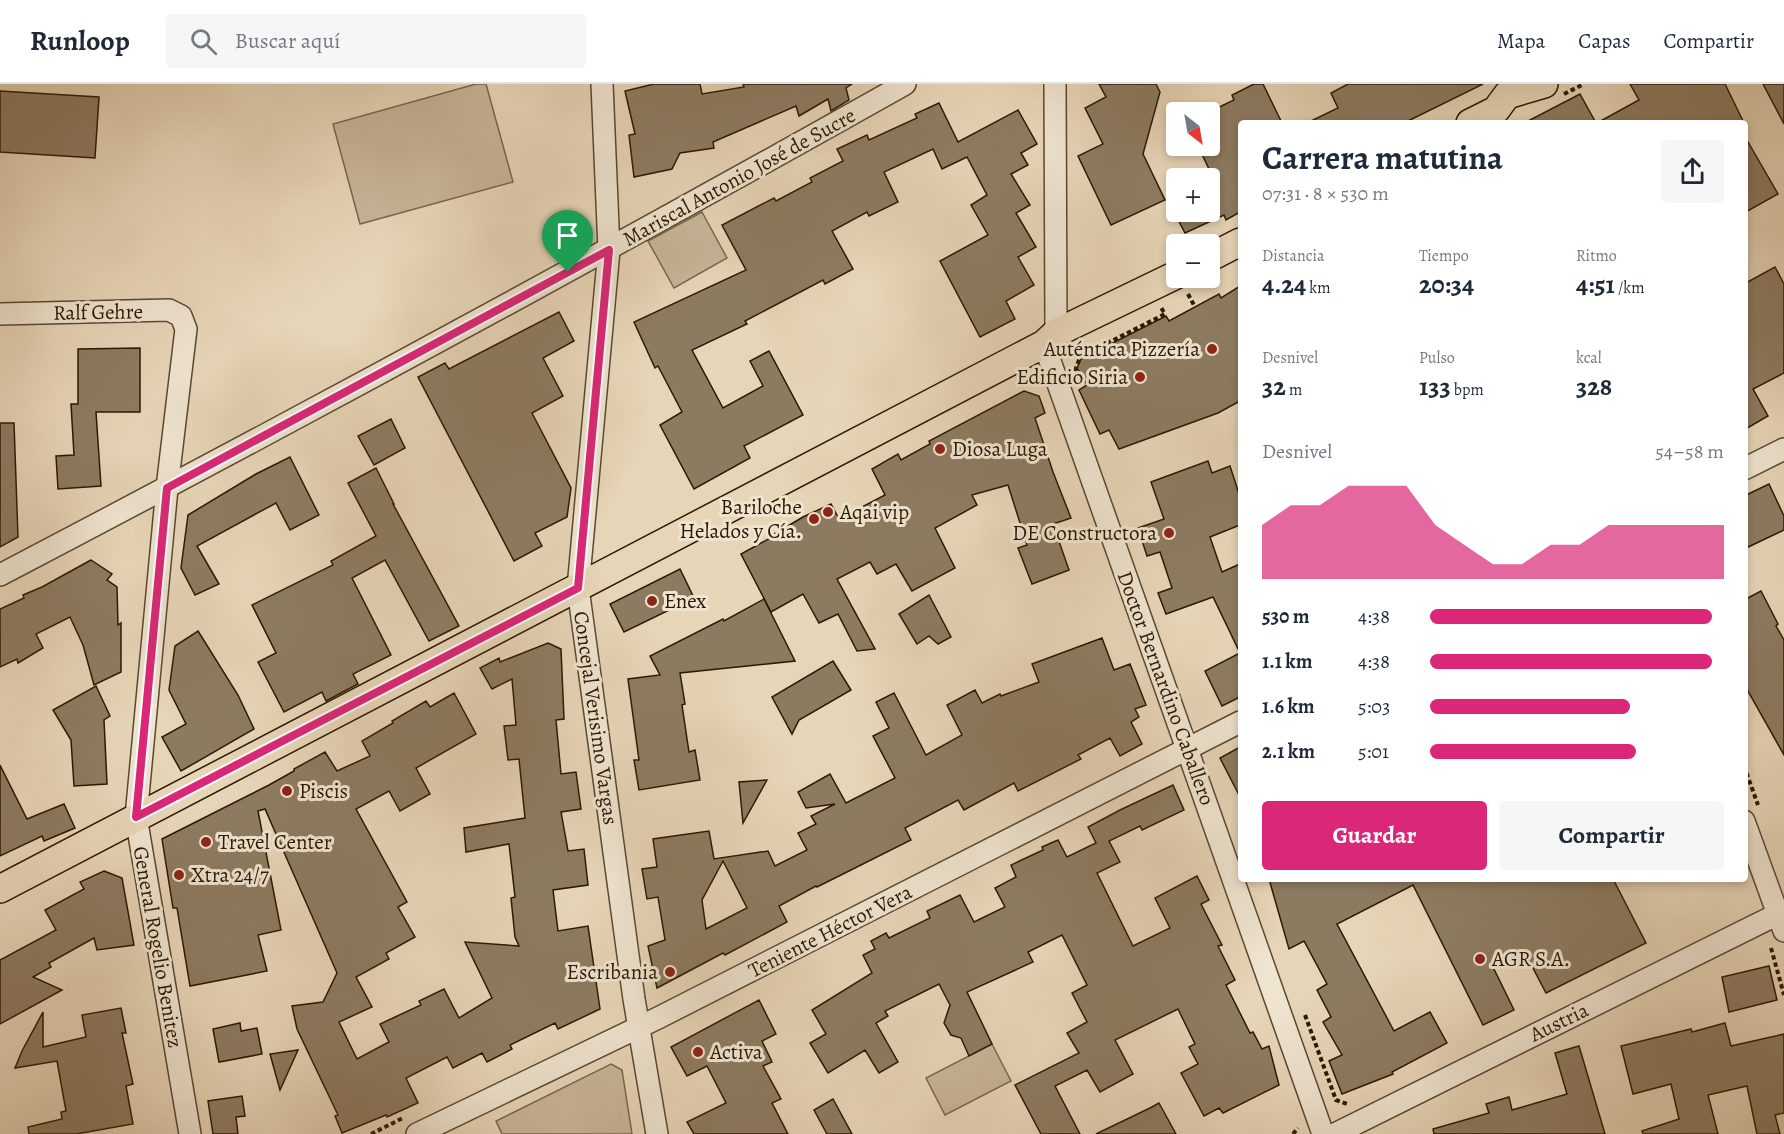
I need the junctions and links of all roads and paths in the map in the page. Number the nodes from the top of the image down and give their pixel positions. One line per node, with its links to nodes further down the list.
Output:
1 (602, 84): 8 (street, Concejal Verisimo Vargas)
2 (906, 84): 8 (street, Mariscal Antonio José de Sucre)
3 (1055, 84): 16 (street, Doctor Bernardino Caballero)
4 (1544, 84): 5 (main road)
5 (1503, 103): 6 (main road)
6 (1475, 120)
7 (1238, 243): 9 (main road)
8 (609, 250): 20 (street, Mariscal Antonio José de Sucre); 22 (street, Concejal Verisimo Vargas)
9 (1220, 252)
10 (1167, 288): 16 (main road)
11 (1184, 288): 13 (path)
12 (1158, 303): 17 (path)
13 (1195, 307)
14 (0, 314): 15 (street, Ralf Gehre)
15 (186, 329): 20 (street, General Rogelio Benitez)
16 (1050, 339): 22 (main road); 24 (street, Doctor Bernardino Caballero)
17 (1071, 379)
18 (1784, 449): 19 (street)
19 (1748, 467)
20 (167, 488): 21 (street, Mariscal Antonio José de Sucre); 25 (street, General Rogelio Benitez)
21 (0, 575)
22 (578, 588): 25 (main road); 32 (street, Concejal Verisimo Vargas)
23 (1238, 723): 24 (street, Teniente Héctor Vera)
24 (1188, 750): 32 (street, Teniente Héctor Vera); 37 (street, Doctor Bernardino Caballero)
25 (136, 817): 27 (main road); 34 (street, General Rogelio Benitez)
26 (1748, 831): 28 (street)
27 (0, 889)
28 (1782, 919): 38 (street, Austria)
29 (1764, 942): 30 (path)
30 (1784, 995)
31 (1304, 1011): 33 (path)
32 (639, 1026): 35 (street, Teniente Héctor Vera); 36 (street, Concejal Verisimo Vargas)
33 (1357, 1099)
34 (190, 1134)
35 (417, 1134)
36 (657, 1134)
37 (1323, 1134)
38 (1335, 1134)

